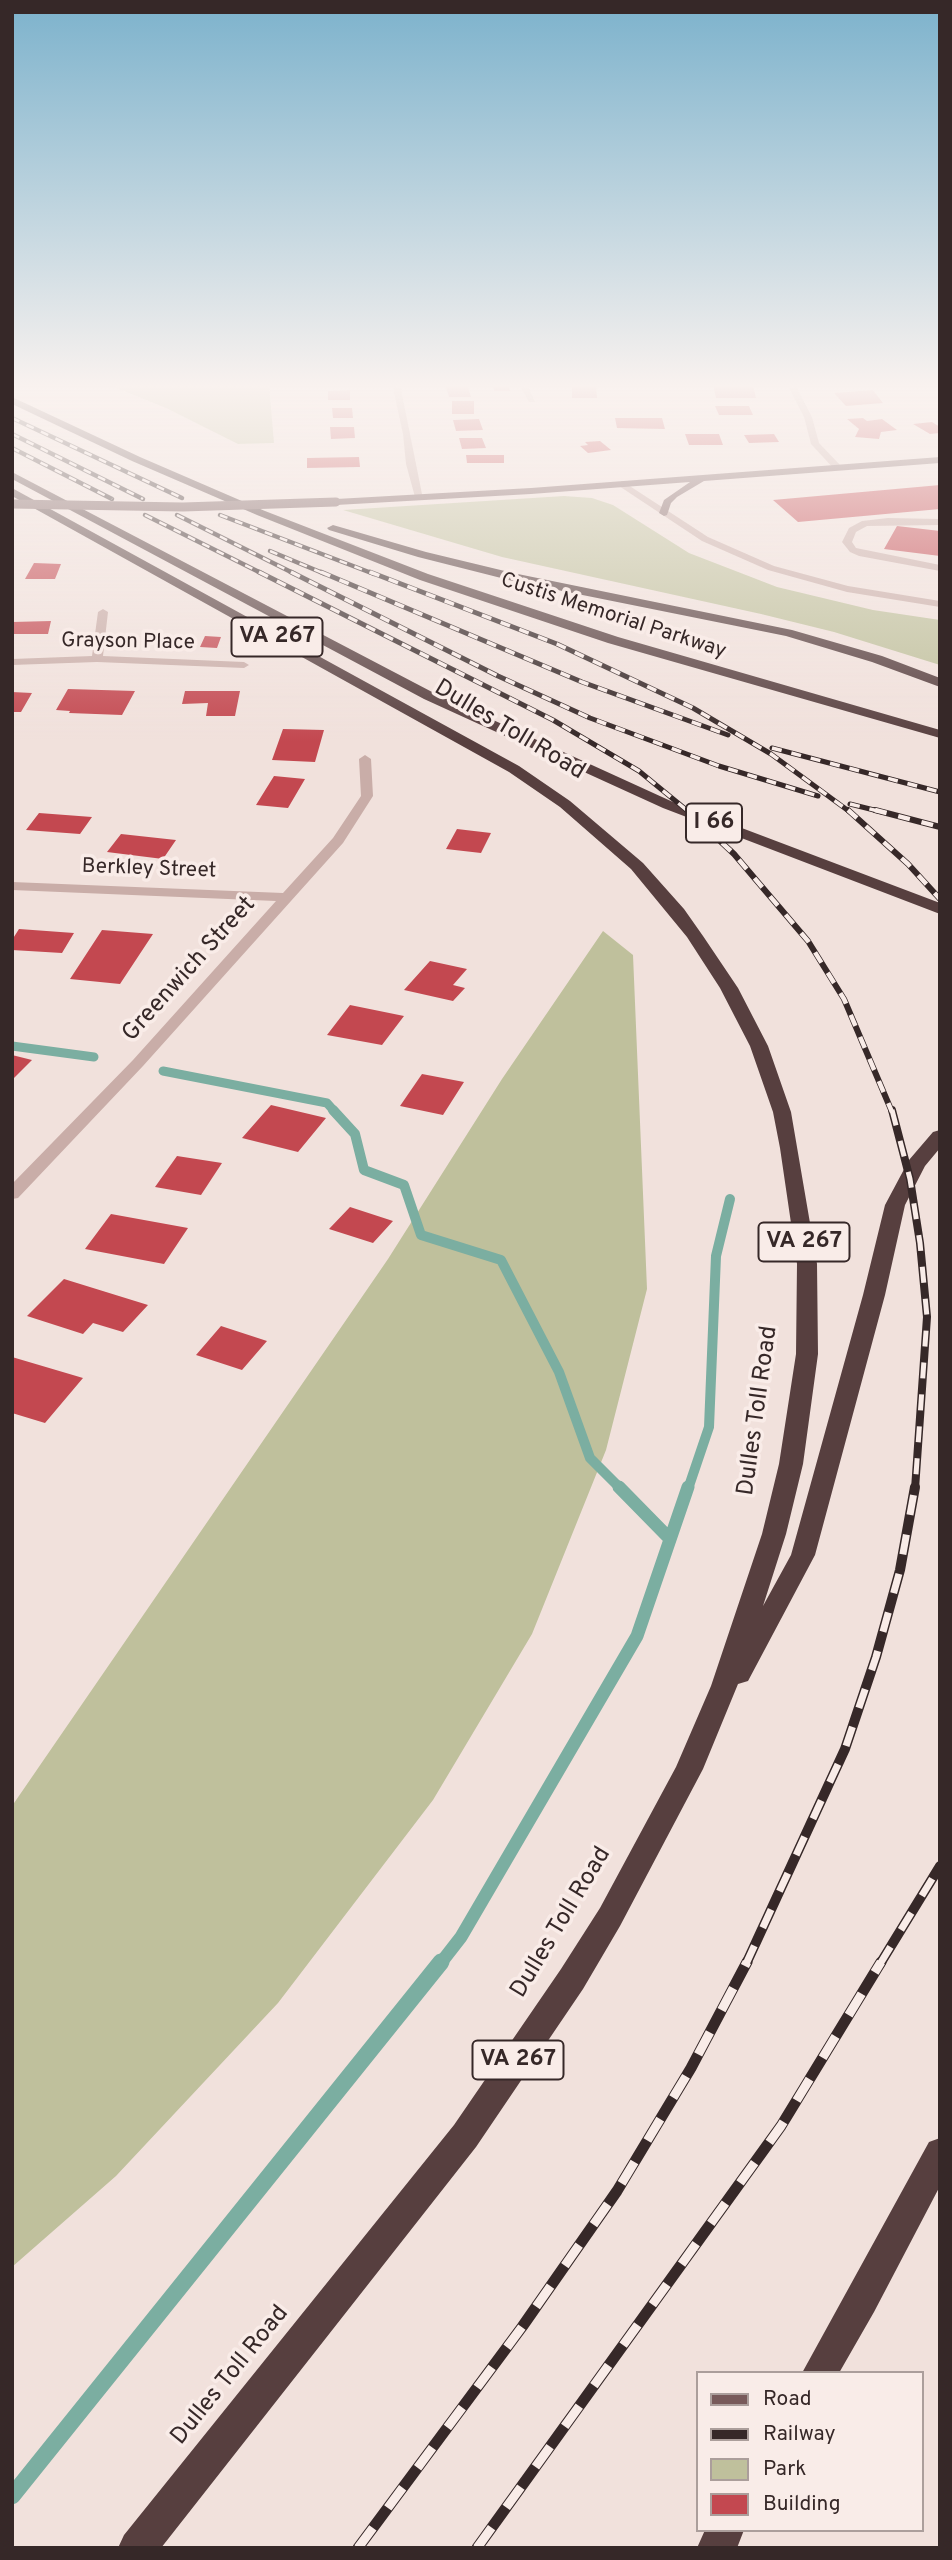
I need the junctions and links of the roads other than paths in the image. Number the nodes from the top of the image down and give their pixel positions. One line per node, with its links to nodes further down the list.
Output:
1 (35, 503): 25 (highway, Dulles Toll Road / VA 267)
2 (66, 503): 22 (highway, I 66)
3 (241, 503): 18 (highway, Custis Memorial Parkway)
4 (267, 503): 17 (highway)
5 (294, 503): 8 (main road, bridge)
6 (650, 503): 9 (street)
7 (667, 503): 9 (main road)
8 (12, 505)
9 (664, 513): 12 (street)
10 (940, 522): 11 (street)
11 (940, 568)
12 (940, 604)
13 (103, 612): 14 (street)
14 (97, 659): 15 (street, Grayson Place); 16 (street, Grayson Place)
15 (12, 662)
16 (244, 665)
17 (940, 683)
18 (940, 734)
19 (365, 759): 21 (street, Greenwich Street)
20 (12, 886): 21 (street, Berkley Street)
21 (285, 897): 24 (street, Greenwich Street)
22 (940, 909)
23 (940, 1136): 25 (highway)
24 (12, 1194)
25 (688, 1769): 29 (highway, Dulles Toll Road / VA 267)
26 (940, 2153): 27 (highway)
27 (820, 2371)
28 (725, 2532): 30 (highway)
29 (137, 2548)
30 (716, 2548)

